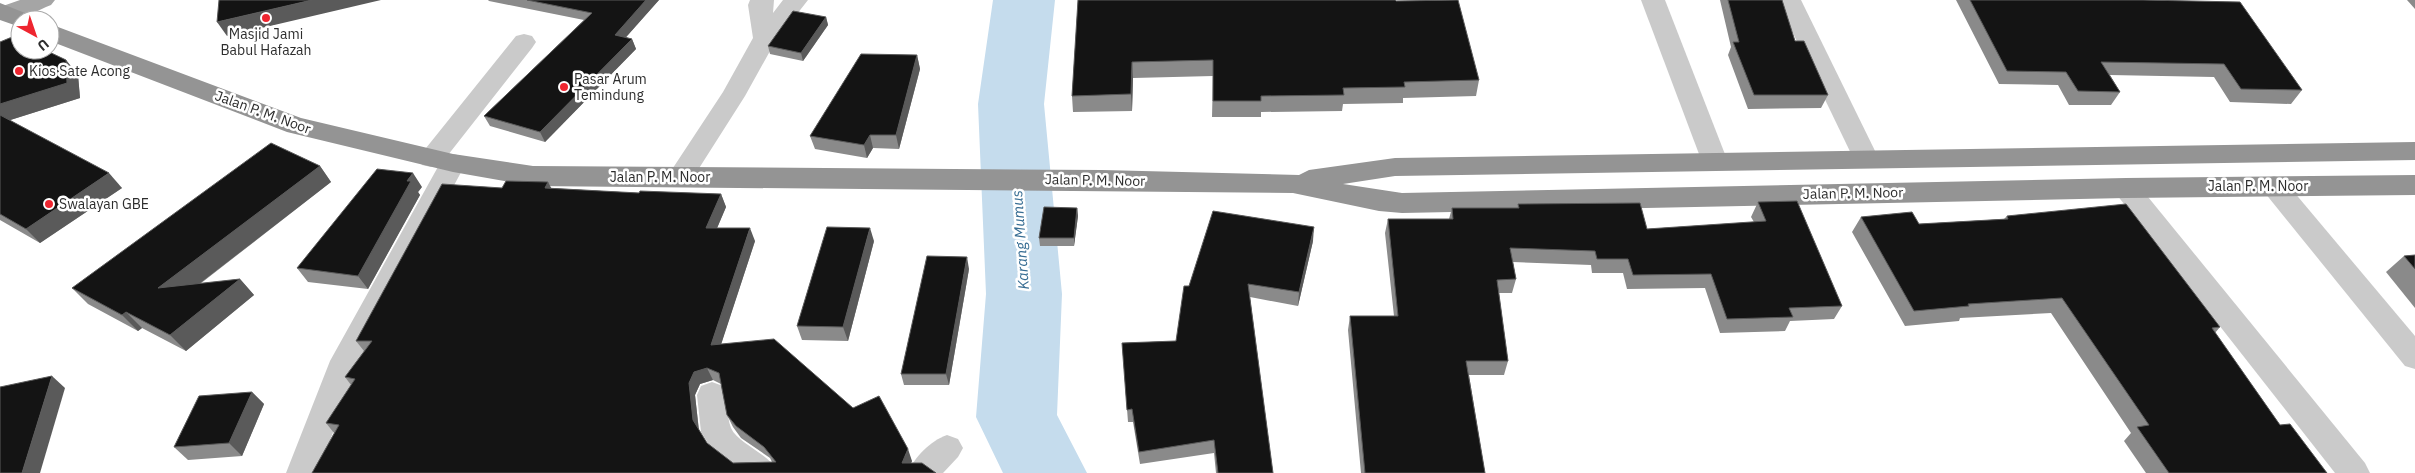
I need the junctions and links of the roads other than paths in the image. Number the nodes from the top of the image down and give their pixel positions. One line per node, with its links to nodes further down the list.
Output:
1 (43, 0): 6 (main road)
2 (762, 0): 8 (street)
3 (796, 0): 8 (street)
4 (1653, 0): 14 (street)
5 (1790, 0): 12 (street)
6 (7, 15)
7 (60, 36): 13 (highway, Jalan P. M. Noor)
8 (765, 38): 15 (street)
9 (524, 42): 13 (street)
10 (2415, 151): 11 (highway, Jalan P. M. Noor)
11 (2266, 154): 12 (highway, Jalan P. M. Noor); 18 (highway)
12 (1866, 159): 14 (highway, Jalan P. M. Noor)
13 (442, 160): 15 (highway, Jalan P. M. Noor); 23 (street)
14 (1716, 162): 16 (highway, Jalan P. M. Noor)
15 (680, 178): 16 (highway, Jalan P. M. Noor)
16 (1292, 183): 19 (highway, Jalan P. M. Noor)
17 (2415, 185): 18 (highway, Jalan P. M. Noor)
18 (2280, 186): 19 (highway, Jalan P. M. Noor); 20 (street)
19 (2126, 188): 26 (street)
20 (2415, 357)
21 (712, 395): 24 (street)
22 (947, 448): 25 (street)
23 (302, 473)
24 (763, 473)
25 (922, 473)
26 (2354, 473)

